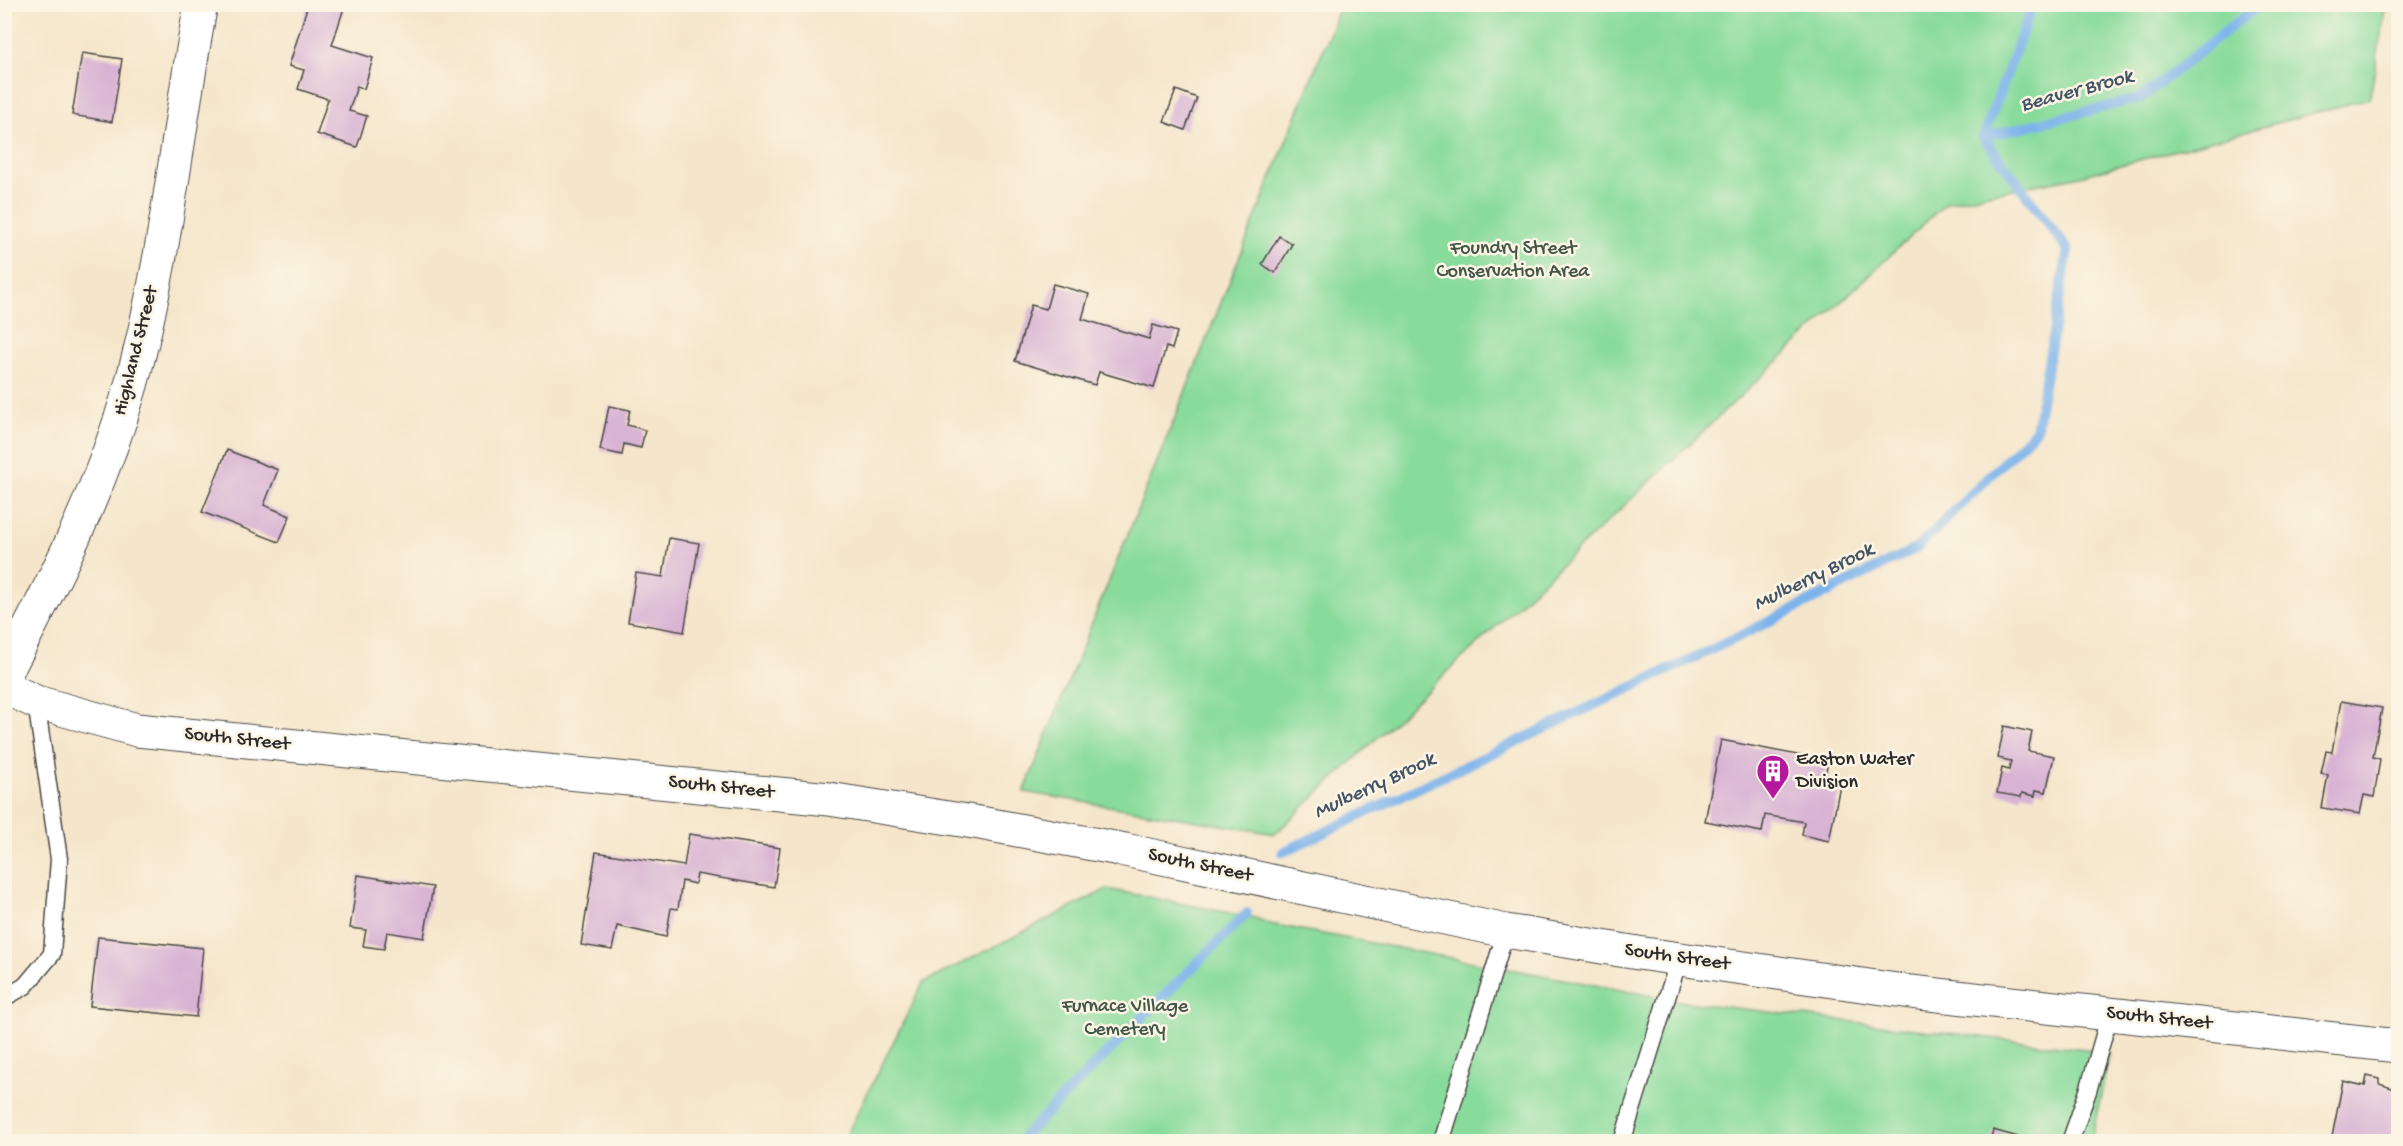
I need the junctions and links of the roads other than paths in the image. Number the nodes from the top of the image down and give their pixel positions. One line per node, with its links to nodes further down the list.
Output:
1 (201, 4): 2 (street, Highland Street)
2 (4, 676)
3 (4, 687): 4 (street, South Street)
4 (36, 702): 5 (street, South Street); 7 (lane)
5 (1506, 931): 6 (street, South Street); 10 (lane)
6 (1678, 959): 8 (street, South Street); 11 (lane)
7 (4, 998)
8 (2110, 1014): 9 (street, South Street); 12 (lane)
9 (2398, 1046)
10 (1441, 1142)
11 (1622, 1142)
12 (2070, 1142)

